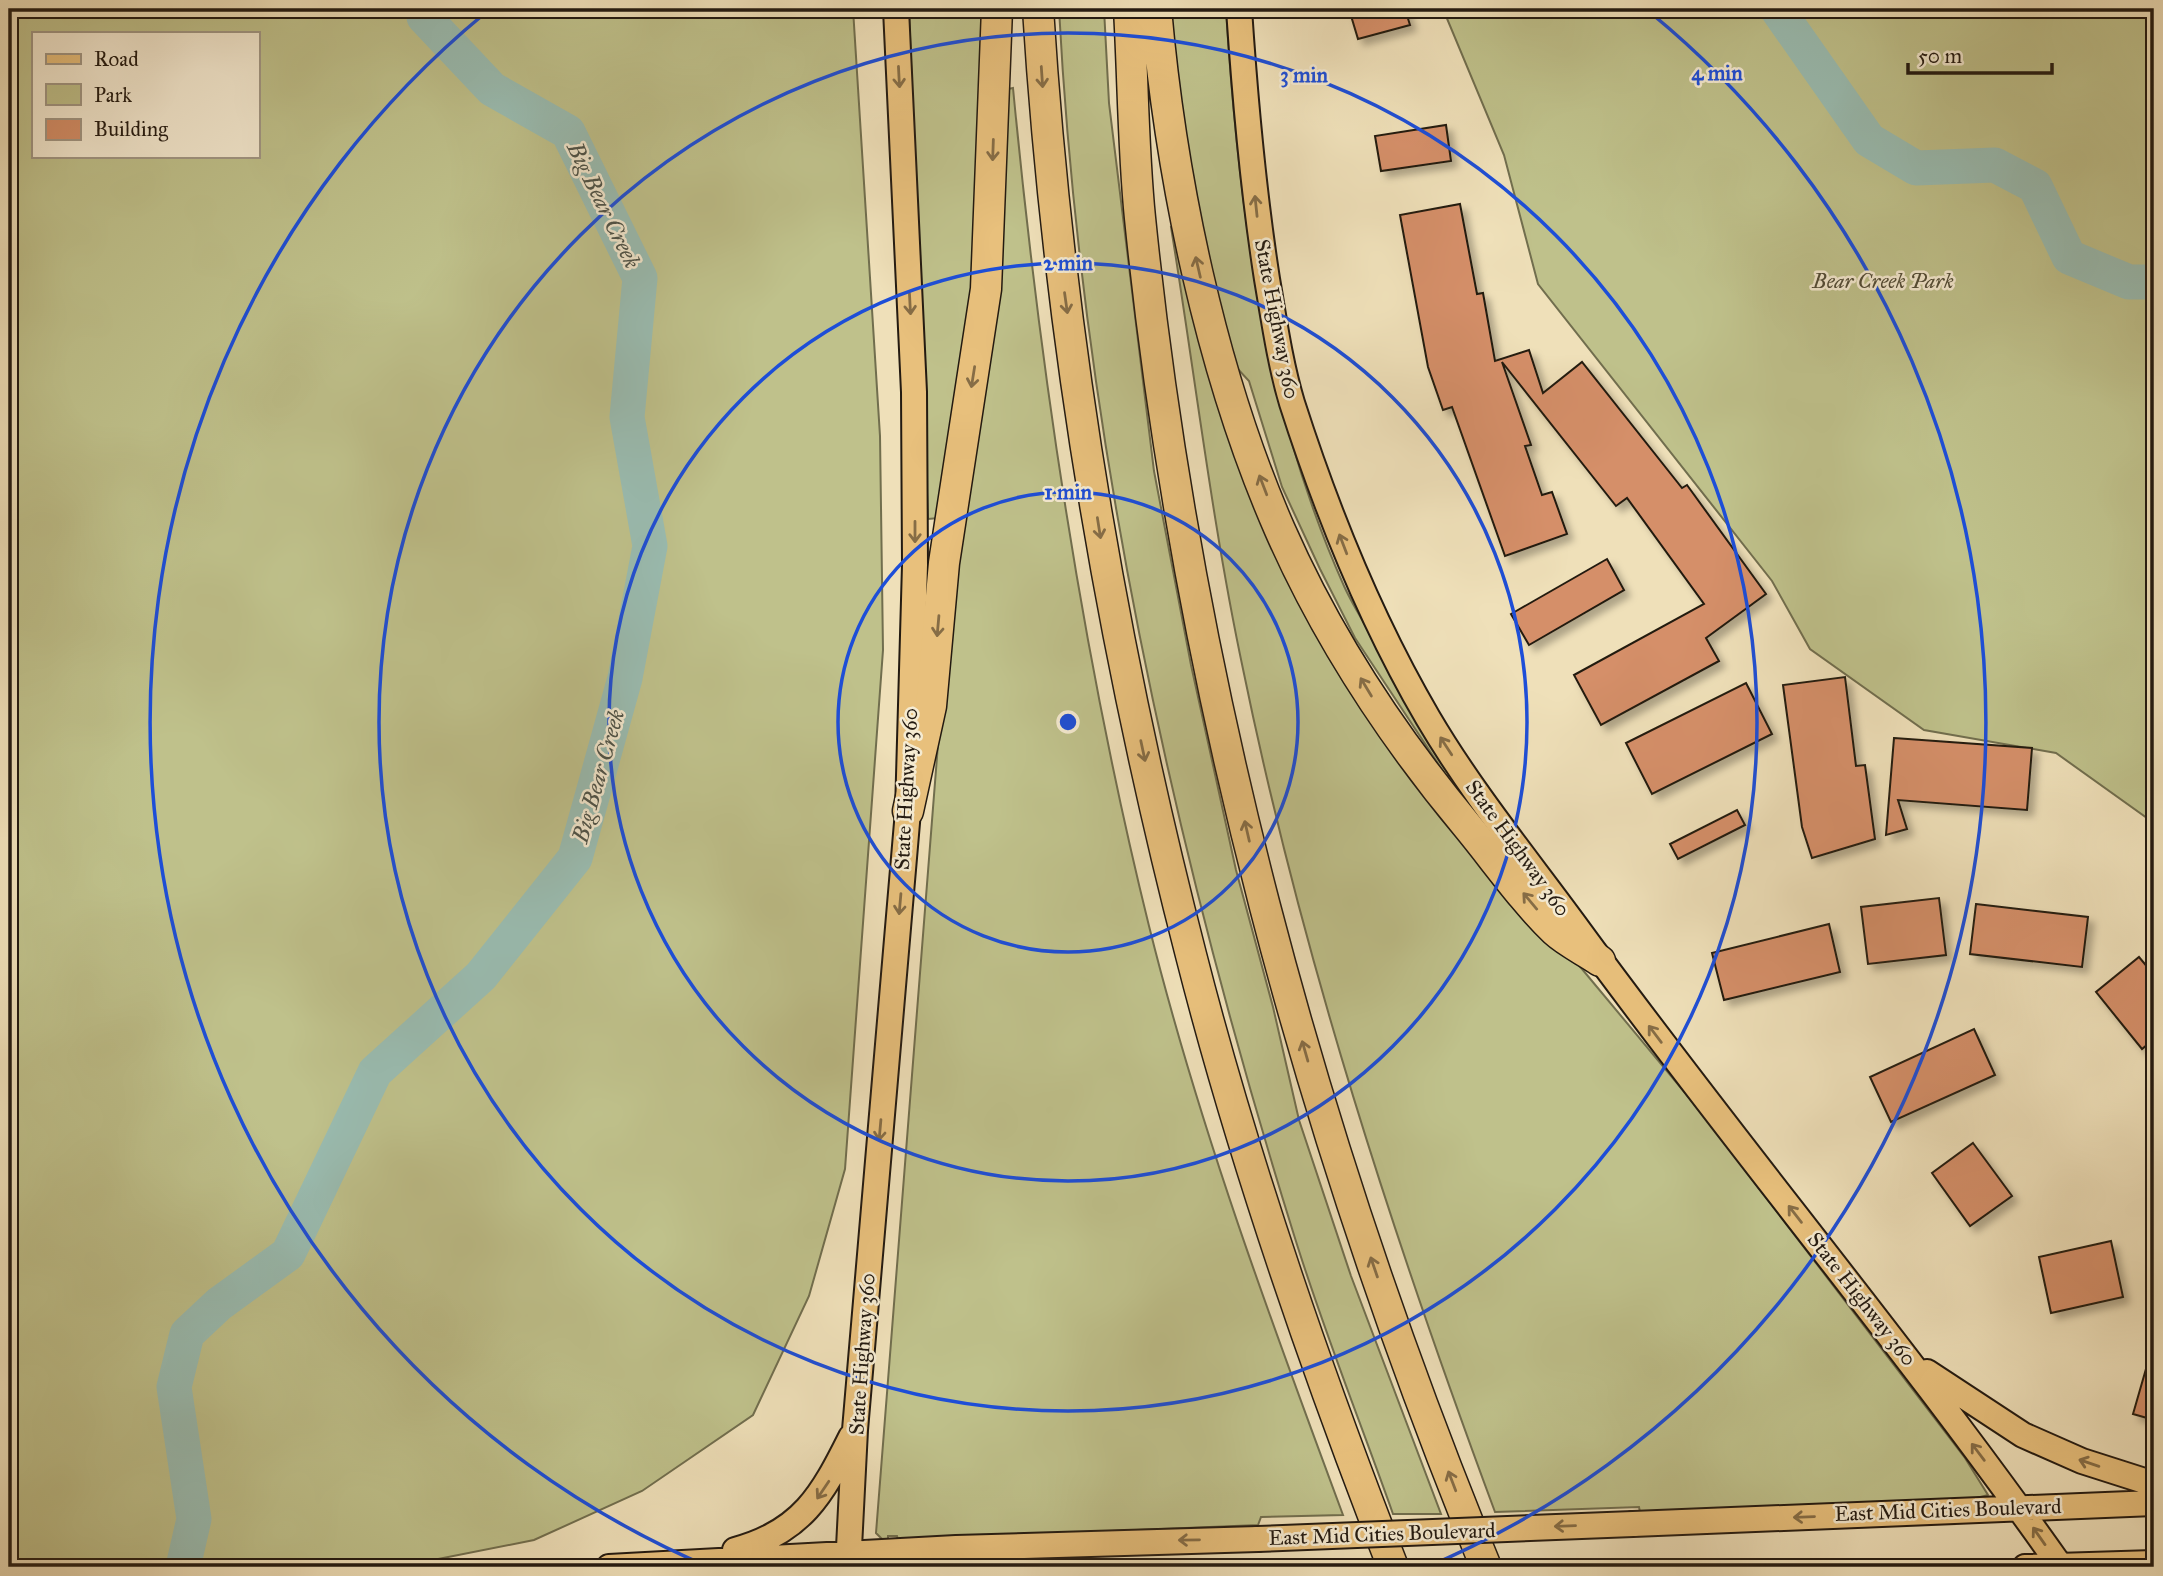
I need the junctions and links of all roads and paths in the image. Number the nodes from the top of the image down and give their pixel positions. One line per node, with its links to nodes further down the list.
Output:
1 (896, 9): 7 (main road, State Highway 360, one-way to 7)
2 (997, 9): 7 (highway, one-way to 7)
3 (1038, 9): 19 (highway, one-way to 19)
4 (1129, 9): 20 (highway, one-way to 4)
5 (1156, 9): 8 (highway, one-way to 5)
6 (1239, 9): 8 (main road, State Highway 360, one-way to 6)
7 (908, 811): 10 (main road, State Highway 360, one-way to 10)
8 (1601, 961): 9 (main road, State Highway 360, one-way to 8)
9 (1911, 1361): 11 (main road, one-way to 9); 13 (main road, State Highway 360, one-way to 9)
10 (855, 1430): 14 (main road, State Highway 360); 15 (main road, one-way to 15)
11 (2154, 1484)
12 (2154, 1503): 13 (main road, East Mid Cities Boulevard)
13 (2019, 1507): 14 (main road, East Mid Cities Boulevard, one-way to 14, bridge); 17 (main road, State Highway 360, one-way to 13)
14 (849, 1560): 15 (main road, East Mid Cities Boulevard)
15 (697, 1561): 18 (main road, East Mid Cities Boulevard)
16 (2154, 1563): 17 (main road)
17 (2060, 1566): 21 (main road)
18 (609, 1567)
19 (1393, 1567)
20 (1486, 1567)
21 (2025, 1567)

